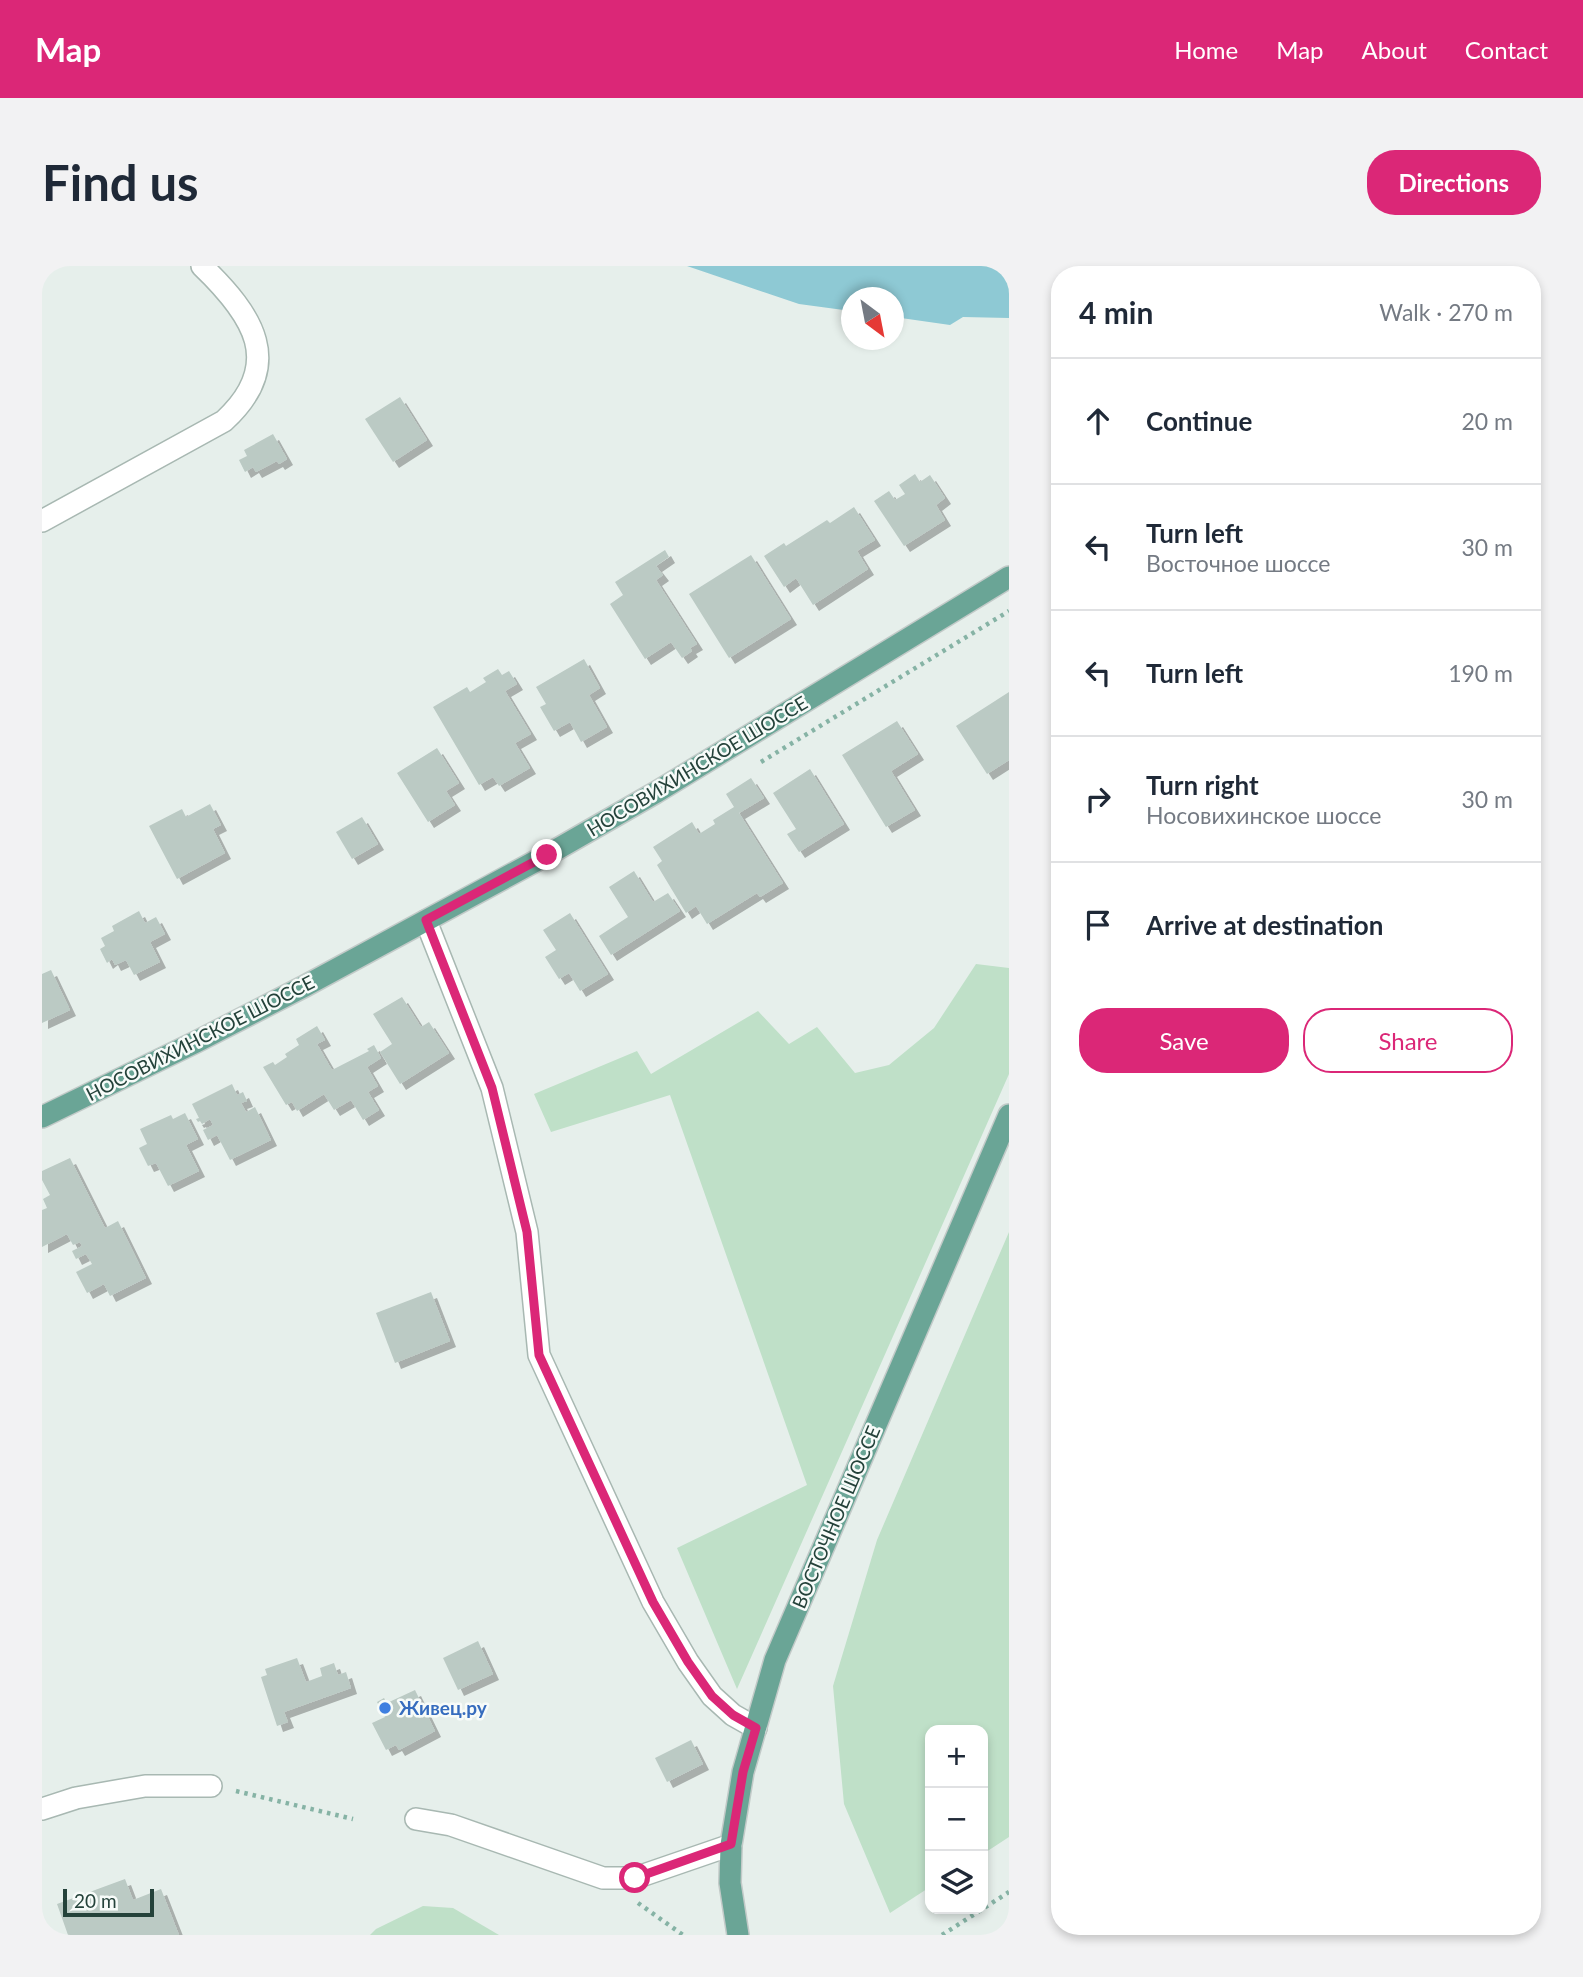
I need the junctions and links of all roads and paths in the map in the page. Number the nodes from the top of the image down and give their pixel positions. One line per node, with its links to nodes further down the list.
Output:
1 (202, 266): 2 (street)
2 (42, 521)
3 (1009, 576): 6 (main road, НОСОВИХИНСКОЕ ШОССЕ)
4 (1009, 611): 5 (path)
5 (989, 625)
6 (426, 920): 8 (main road, НОСОВИХИНСКОЕ ШОССЕ); 9 (street)
7 (1009, 1115): 9 (main road, ВОСТОЧНОЕ ШОССЕ)
8 (42, 1117)
9 (756, 1728): 14 (main road, ВОСТОЧНОЕ ШОССЕ)
10 (211, 1786): 11 (street); 12 (path)
11 (42, 1809)
12 (353, 1819)
13 (416, 1819): 15 (street)
14 (731, 1844): 15 (street); 19 (main road, ВОСТОЧНОЕ ШОССЕ)
15 (603, 1878): 18 (path)
16 (1009, 1892): 20 (path)
17 (1009, 1926): 21 (path)
18 (683, 1935)
19 (738, 1935)
20 (942, 1935)
21 (995, 1935)

